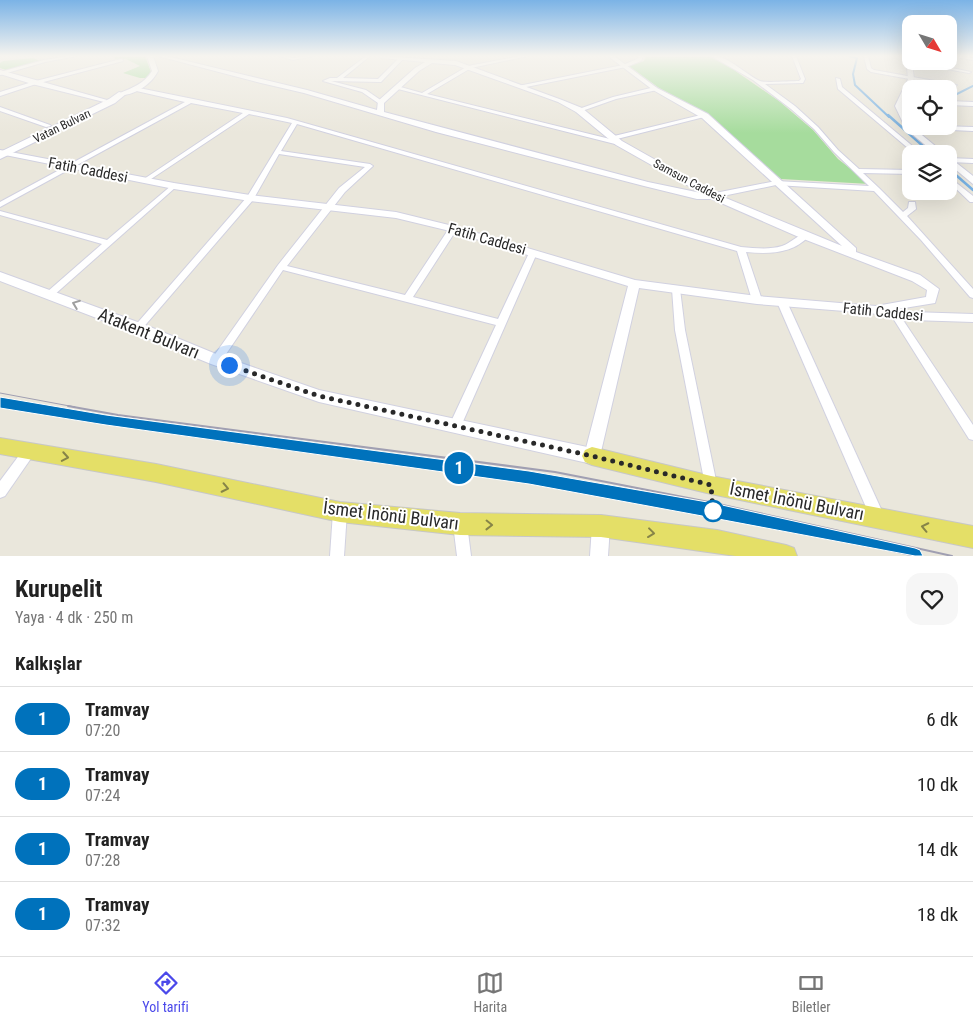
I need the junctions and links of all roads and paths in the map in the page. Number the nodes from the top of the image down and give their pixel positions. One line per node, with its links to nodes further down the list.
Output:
1 (31, 82): 14 (street)
2 (38, 82): 14 (street)
3 (144, 82): 17 (street, Vatan Bulvarı)
4 (263, 82): 36 (street)
5 (330, 82): 27 (street)
6 (403, 82): 18 (street)
7 (444, 82): 22 (street)
8 (510, 82): 16 (street, Samsun Caddesi)
9 (537, 82): 16 (street)
10 (646, 82): 19 (street)
11 (801, 82): 15 (street)
12 (839, 82): 44 (street)
13 (909, 82): 30 (street)
14 (34, 83): 20 (street); 24 (street)
15 (758, 83): 53 (street)
16 (521, 86): 33 (street, Samsun Caddesi)
17 (134, 88): 21 (street, Vatan Bulvarı); 25 (street)
18 (397, 88): 22 (street); 27 (street)
19 (655, 89): 33 (street); 37 (street)
20 (0, 94)
21 (122, 94): 24 (main road, Vatan Bulvarı); 46 (main road, Vatan Bulvarı)
22 (423, 94): 43 (street)
23 (973, 96): 26 (street)
24 (104, 100): 39 (main road, Vatan Bulvarı)
25 (190, 101): 34 (street); 51 (street)
26 (957, 101)
27 (380, 102): 36 (street)
28 (957, 103): 29 (street)
29 (973, 104)
30 (899, 106): 31 (street); 35 (street)
31 (902, 106)
32 (0, 109): 39 (street)
33 (579, 110): 43 (street, Samsun Caddesi)
34 (248, 112): 38 (street); 55 (street)
35 (902, 112)
36 (381, 114): 61 (street)
37 (705, 116): 43 (street); 57 (street)
38 (295, 122): 47 (street); 72 (street)
39 (48, 126): 46 (main road, Vatan Bulvarı)
40 (957, 128): 41 (street)
41 (973, 129)
42 (918, 135): 45 (street)
43 (616, 141): 61 (street, Samsun Caddesi)
44 (908, 145)
45 (930, 145)
46 (1, 152): 51 (street, Fatih Caddesi)
47 (277, 152): 50 (street); 62 (street)
48 (957, 160): 49 (street)
49 (973, 161)
50 (370, 166): 66 (street)
51 (72, 167): 55 (street, Fatih Caddesi); 65 (street)
52 (957, 167): 56 (street)
53 (858, 171): 54 (street); 60 (street)
54 (902, 172)
55 (146, 180): 58 (street, Fatih Caddesi)
56 (973, 181)
57 (776, 183): 60 (street); 61 (street); 74 (street)
58 (174, 186): 62 (street, Fatih Caddesi); 71 (street)
59 (957, 186): 63 (street)
60 (877, 189): 68 (street)
61 (713, 196): 70 (street, Samsun Caddesi)
62 (250, 198): 66 (street, Fatih Caddesi); 88 (street)
63 (973, 200)
64 (912, 204): 68 (street)
65 (0, 205)
66 (328, 208): 69 (street, Fatih Caddesi); 75 (street)
67 (0, 213): 71 (street)
68 (903, 215): 80 (street)
69 (453, 229): 73 (street, Fatih Caddesi); 81 (street)
70 (805, 236): 72 (street); 74 (street, Samsun Caddesi)
71 (108, 243): 79 (street)
72 (741, 249): 82 (street)
73 (533, 253): 77 (street, Fatih Caddesi); 87 (street)
74 (858, 256): 84 (street, Samsun Caddesi)
75 (281, 268): 81 (street); 89 (street)
76 (0, 276): 79 (main road, Atakent Bulvarı)
77 (634, 284): 78 (street, Fatih Caddesi); 94 (street)
78 (676, 289): 82 (street, Fatih Caddesi); 95 (street)
79 (50, 294): 88 (main road, Atakent Bulvarı, one-way to 79)
80 (973, 295)
81 (407, 299): 87 (street)
82 (757, 300): 83 (street, Fatih Caddesi)
83 (782, 302): 84 (street, Fatih Caddesi); 98 (street)
84 (870, 309): 85 (street, Fatih Caddesi)
85 (894, 313): 86 (street, Fatih Caddesi); 91 (street)
86 (973, 318)
87 (500, 323): 90 (street)
88 (138, 328): 89 (main road, Atakent Bulvarı)
89 (216, 360): 90 (main road, Atakent Bulvarı)
90 (455, 426): 94 (main road, Atakent Bulvarı)
91 (973, 435)
92 (0, 446): 93 (main road, İsmet İnönü Bulvarı)
93 (31, 450): 96 (street); 97 (main road, İsmet İnönü Bulvarı, one-way to 97)
94 (592, 456): 95 (main road, İsmet İnönü Bulvarı)
95 (711, 485): 98 (main road, İsmet İnönü Bulvarı)
96 (0, 492)
97 (340, 512): 99 (main road, İsmet İnönü Bulvarı); 103 (street)
98 (877, 517): 101 (main road, İsmet İnönü Bulvarı, one-way to 98)
99 (460, 524): 100 (main road, İsmet İnönü Bulvarı, one-way to 100); 104 (street)
100 (601, 526): 102 (main road, İsmet İnönü Bulvarı, one-way to 102); 105 (street)
101 (973, 537)
102 (778, 555)
103 (337, 556)
104 (464, 556)
105 (600, 556)

